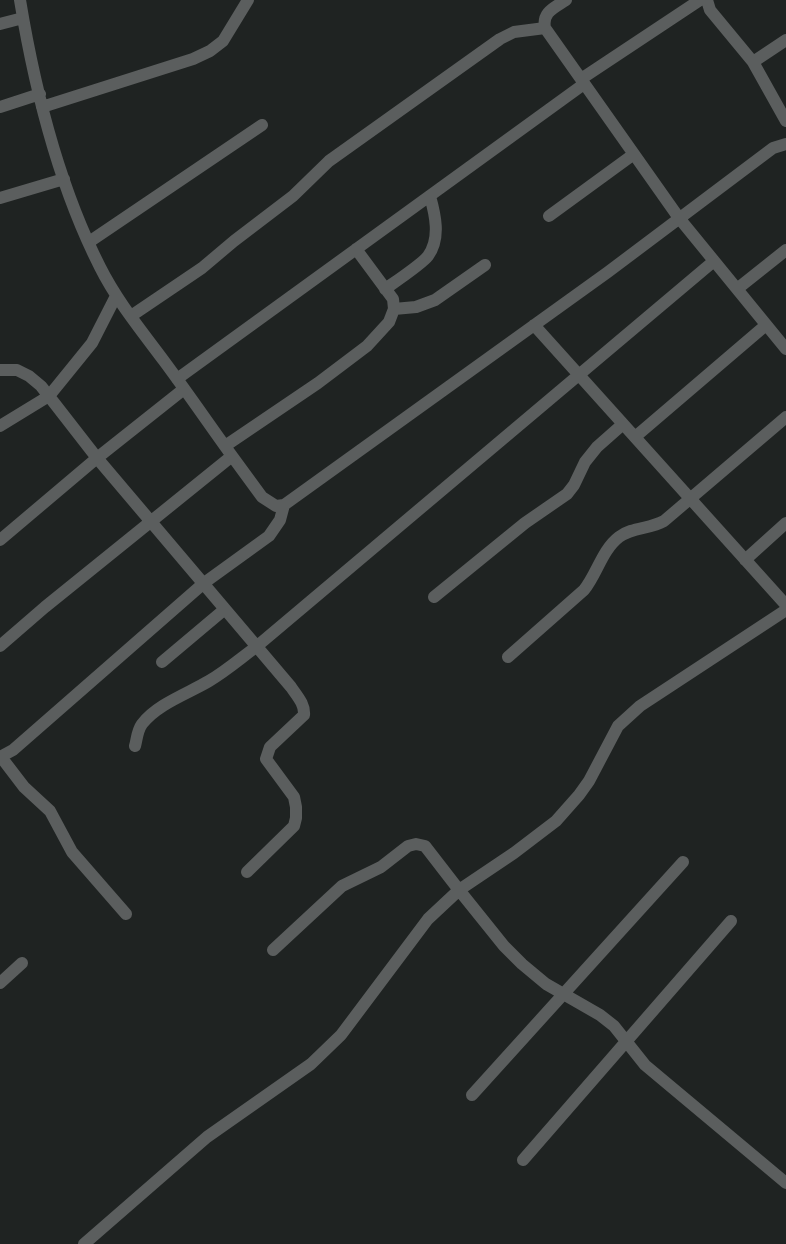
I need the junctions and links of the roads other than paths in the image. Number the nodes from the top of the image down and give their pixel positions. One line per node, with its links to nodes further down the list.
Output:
1 (20, 0): 6 (street)
2 (248, 0): 12 (street)
3 (566, 0): 8 (street)
4 (700, 0): 11 (street)
5 (707, 0): 10 (street)
6 (23, 18): 7 (street); 12 (street)
7 (0, 24)
8 (545, 28): 11 (street); 32 (street)
9 (786, 40): 10 (street)
10 (753, 62): 14 (street)
11 (583, 82): 17 (street); 19 (street)
12 (41, 101): 13 (street); 18 (street)
13 (0, 107)
14 (786, 121)
15 (262, 125): 23 (street)
16 (786, 144): 22 (street)
17 (634, 154): 21 (street); 22 (street)
18 (64, 179): 20 (street); 23 (street)
19 (430, 196): 24 (street); 28 (street)
20 (0, 198)
21 (549, 216)
22 (679, 218): 26 (street); 33 (street)
23 (89, 242): 30 (street)
24 (356, 249): 28 (street); 38 (street)
25 (786, 250): 29 (street)
26 (714, 262): 29 (street); 37 (street)
27 (485, 265): 31 (street)
28 (385, 289): 31 (street)
29 (737, 290): 34 (street)
30 (116, 296): 32 (street); 39 (street)
31 (394, 309): 44 (street)
32 (131, 316): 38 (street)
33 (534, 325): 37 (street); 47 (street)
34 (766, 325): 35 (street); 43 (street)
35 (786, 350)
36 (0, 370): 39 (street)
37 (578, 374): 41 (street); 58 (street)
38 (180, 384): 44 (street); 45 (street)
39 (49, 396): 42 (street); 45 (street)
40 (786, 417): 46 (street)
41 (623, 424): 43 (street); 53 (street)
42 (0, 426)
43 (635, 437): 46 (street)
44 (228, 451): 47 (street); 48 (street)
45 (97, 458): 48 (street); 50 (street)
46 (691, 499): 51 (street); 59 (street)
47 (284, 505): 52 (street)
48 (151, 521): 52 (street); 57 (street)
49 (786, 523): 51 (street)
50 (0, 540)
51 (745, 560): 54 (street)
52 (204, 583): 55 (street); 62 (street)
53 (434, 597)
54 (786, 605)
55 (225, 609): 58 (street); 60 (street)
56 (786, 610): 65 (street)
57 (0, 646)
58 (256, 646): 61 (street); 64 (street)
59 (508, 657)
60 (162, 662)
61 (135, 746)
62 (1, 757): 66 (street)
63 (683, 862): 71 (street)
64 (247, 872)
65 (459, 890): 68 (street); 71 (street); 76 (street)
66 (126, 914)
67 (731, 921): 72 (street)
68 (273, 950)
69 (22, 963): 70 (street)
70 (0, 983)
71 (565, 994): 72 (street); 73 (street)
72 (626, 1042): 74 (street); 75 (street)
73 (472, 1095)
74 (523, 1160)
75 (786, 1183)
76 (84, 1244)

